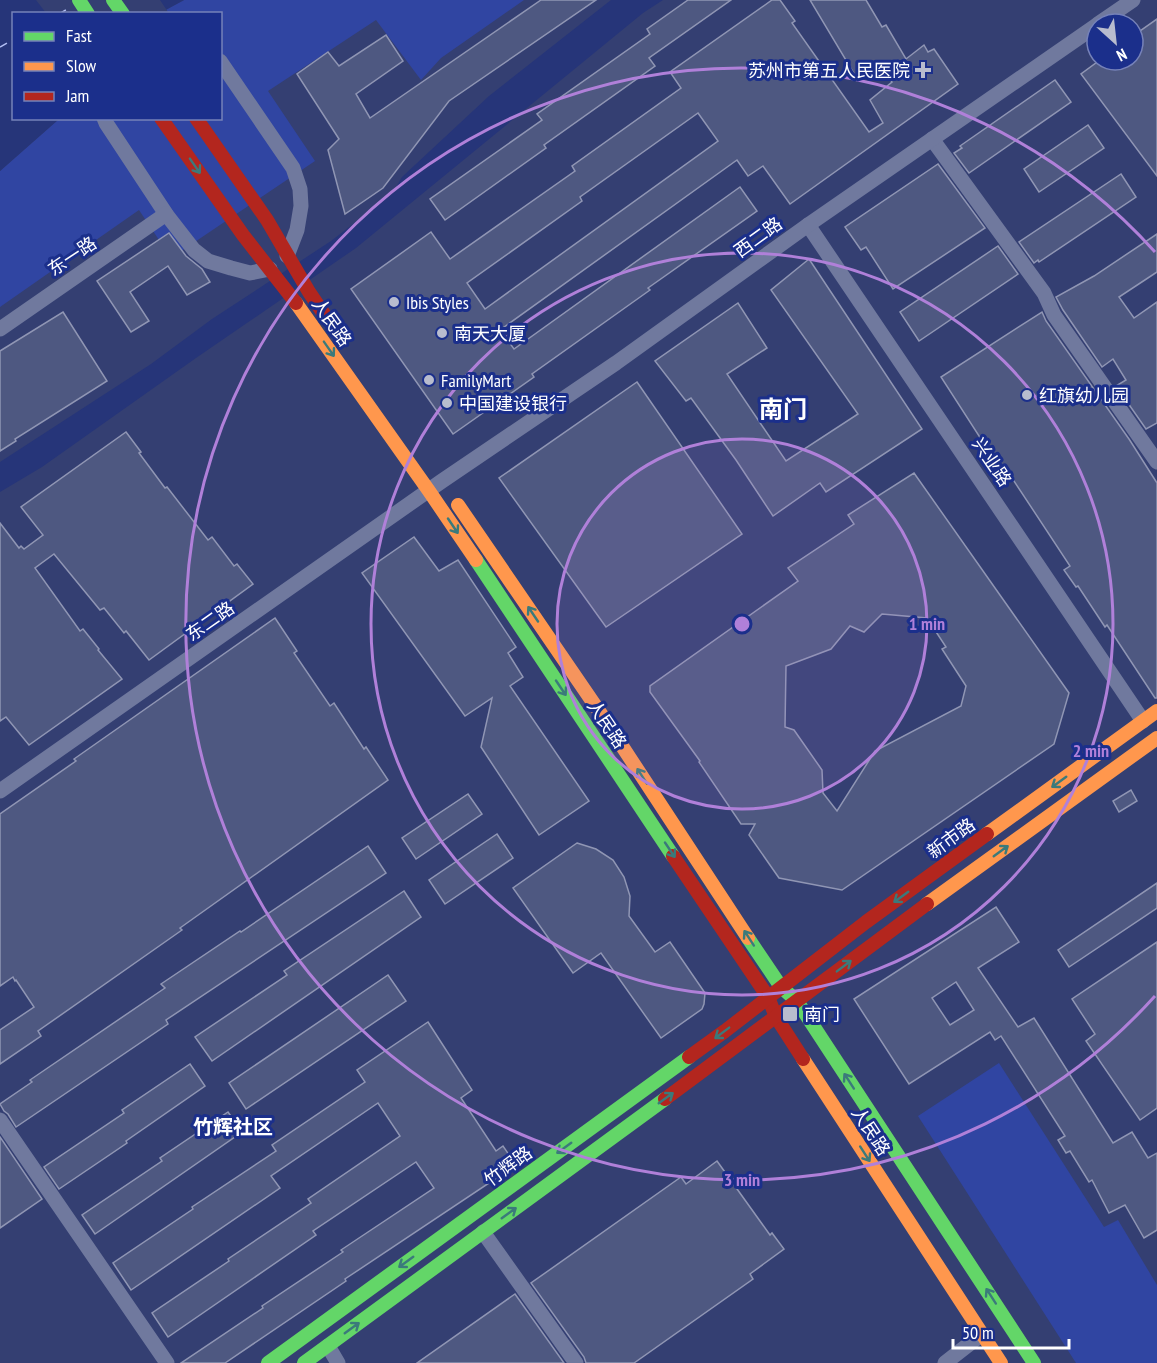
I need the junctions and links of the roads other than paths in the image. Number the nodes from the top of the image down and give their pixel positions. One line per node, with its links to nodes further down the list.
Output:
1 (1133, 0): 2 (street, 西二路)
2 (1116, 12)
3 (1085, 33): 8 (street, 西二路)
4 (222, 64): 11 (street)
5 (105, 120): 9 (street)
6 (162, 120): 12 (main road, 人民路, one-way to 12)
7 (197, 120): 11 (main road, 人民路)
8 (932, 139): 10 (street, 西二路); 15 (street)
9 (166, 214): 12 (street); 13 (street, 东一路)
10 (808, 225): 16 (street, 西二路); 19 (street, 兴业路)
11 (287, 256): 14 (main road, 人民路)
12 (270, 269): 17 (main road, 人民路, one-way to 17)
13 (0, 329)
14 (336, 330)
15 (1157, 462)
16 (439, 476): 17 (street, 东二路); 22 (main road, 人民路, one-way to 16)
17 (429, 491): 21 (street, 东二路); 23 (main road, 人民路, one-way to 23)
18 (1157, 711): 19 (main road, 新市路)
19 (1143, 721): 22 (main road, 新市路, one-way to 22)
20 (1157, 738): 24 (main road, one-way to 20)
21 (0, 791)
22 (781, 987): 23 (main road, 新市路); 24 (main road, 人民路)
23 (768, 997): 25 (main road, 人民路); 31 (main road, 竹辉路, one-way to 31)
24 (797, 1001): 25 (main road); 37 (main road, 人民路, one-way to 24)
25 (776, 1017): 27 (main road, one-way to 25); 28 (main road, 人民路, one-way to 28)
26 (0, 1120): 30 (street)
27 (483, 1232): 29 (main road, one-way to 27); 34 (street)
28 (982, 1334): 35 (street); 36 (main road, 人民路)
29 (328, 1346): 32 (main road); 33 (street)
30 (167, 1363)
31 (268, 1363)
32 (304, 1363)
33 (338, 1363)
34 (576, 1363)
35 (945, 1363)
36 (1001, 1363)
37 (1034, 1363)

